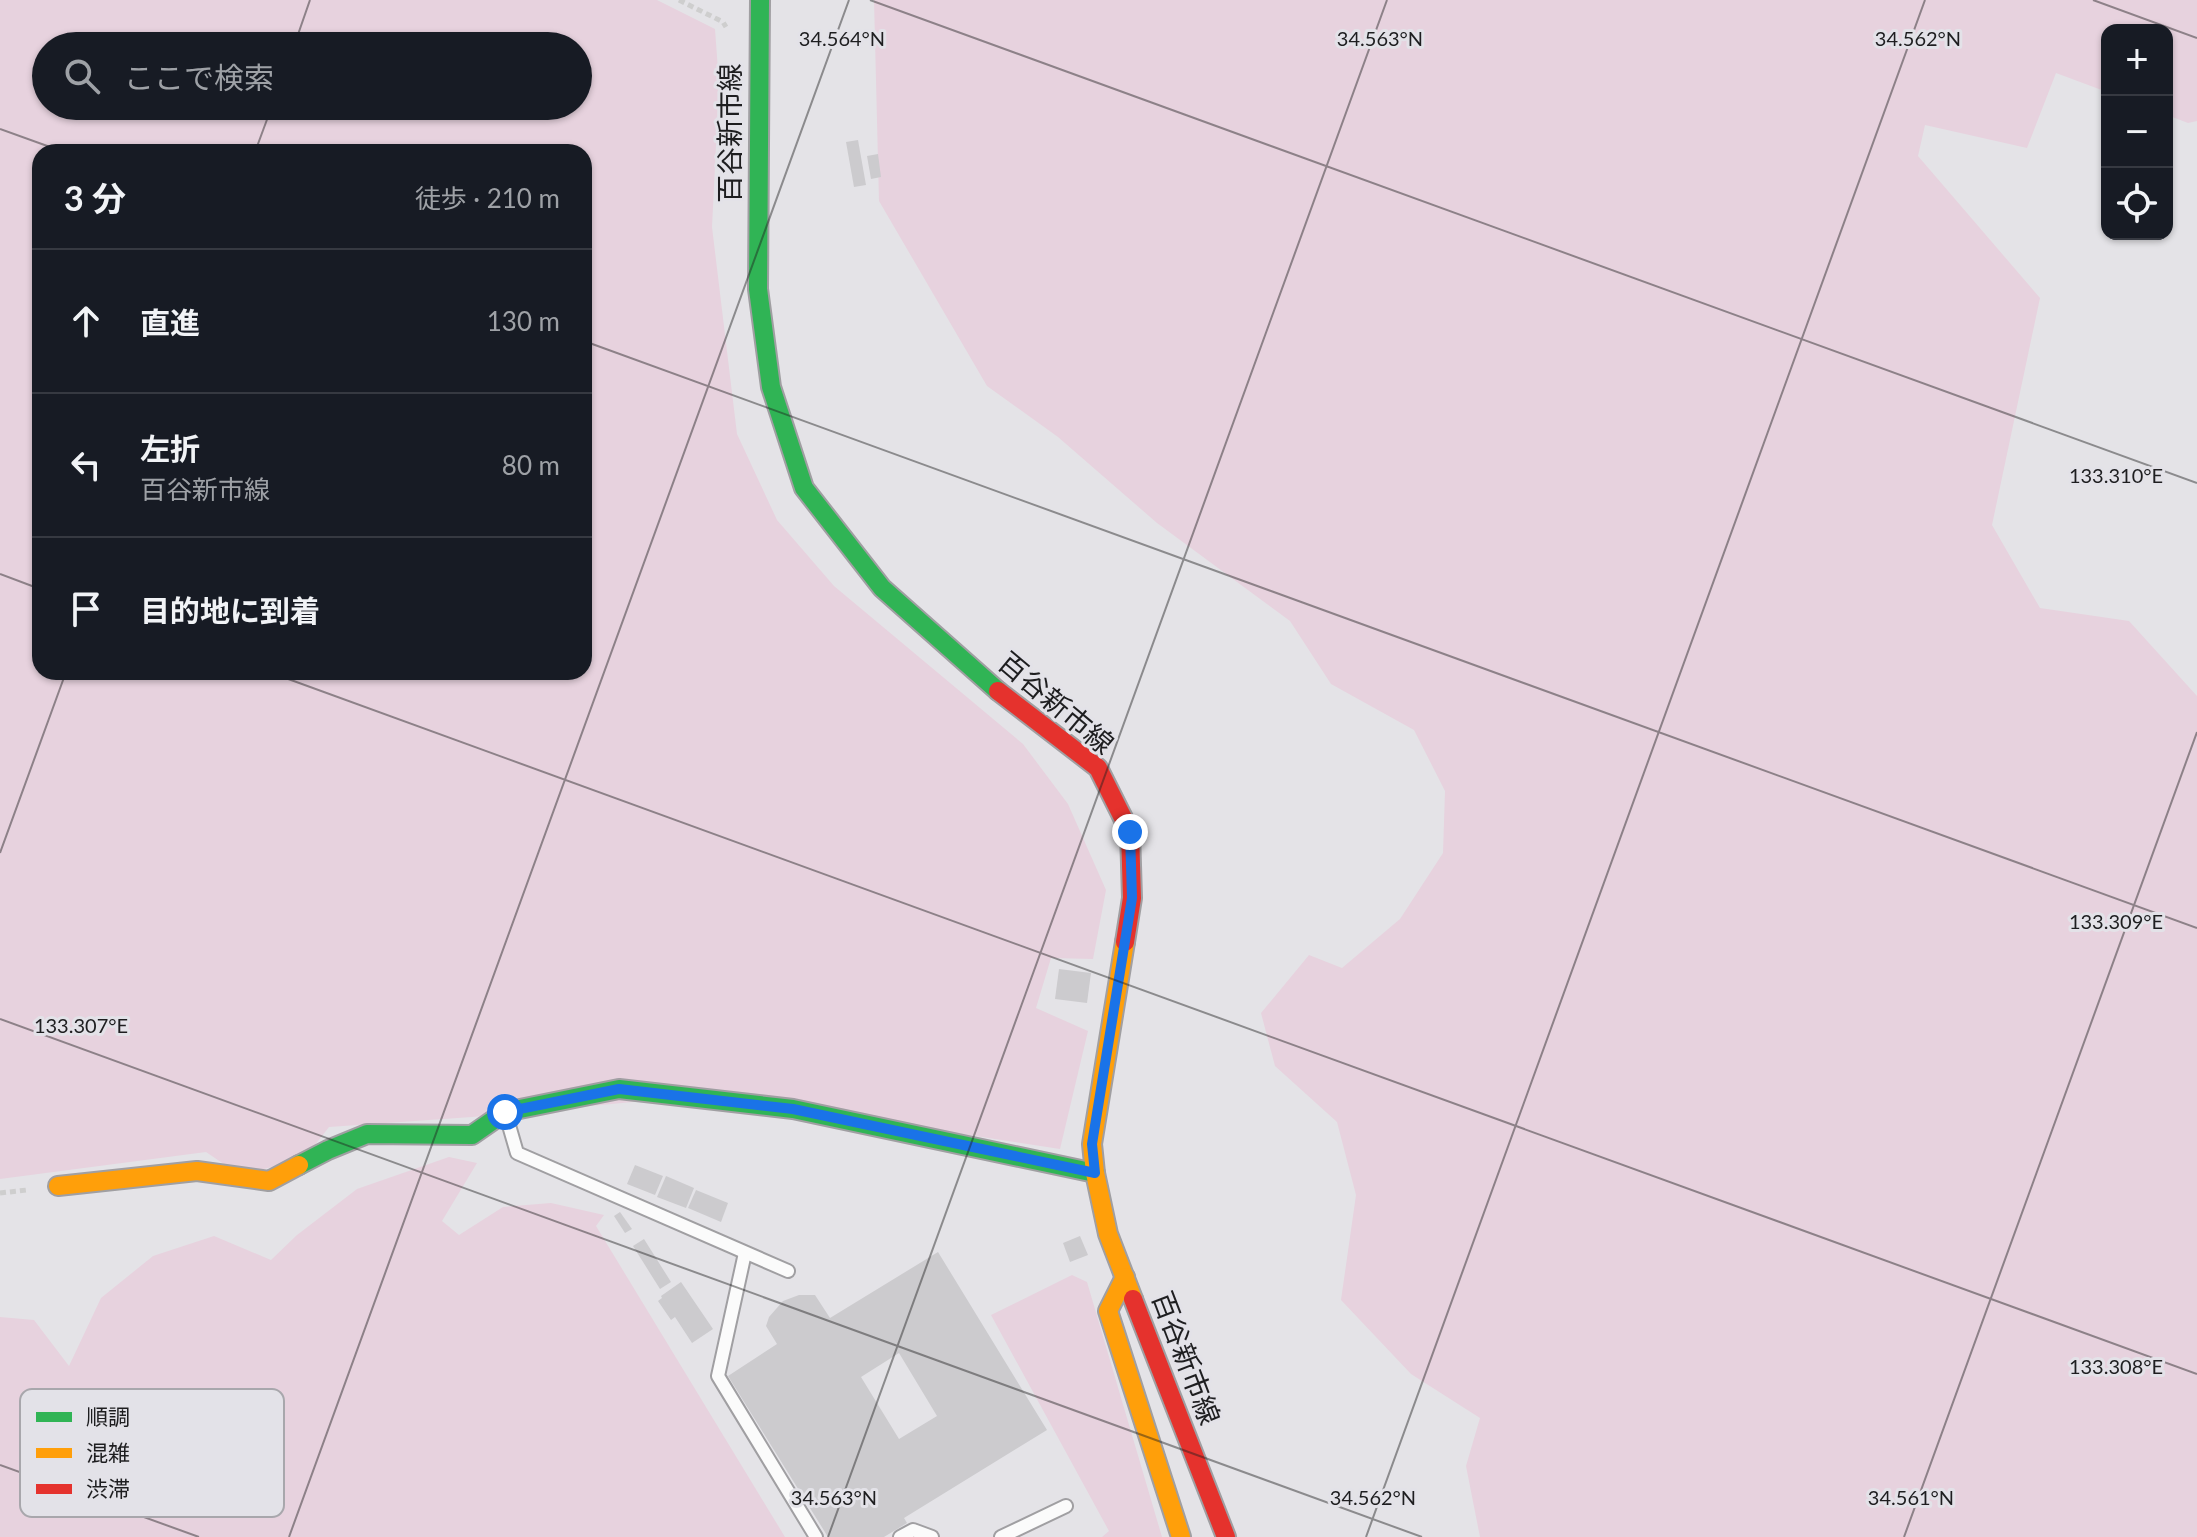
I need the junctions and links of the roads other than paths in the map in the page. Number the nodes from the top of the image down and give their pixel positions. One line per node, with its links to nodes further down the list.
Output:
1 (760, 0): 3 (main road, 百谷新市線)
2 (505, 1112): 3 (main road); 4 (main road); 5 (lane)
3 (1095, 1173): 7 (main road, 百谷新市線)
4 (58, 1186)
5 (745, 1253): 6 (lane); 9 (lane)
6 (788, 1271)
7 (1125, 1277): 13 (main road); 14 (main road, 百谷新市線)
8 (1066, 1506): 12 (lane)
9 (816, 1537)
10 (900, 1537): 11 (lane)
11 (932, 1537)
12 (1001, 1537)
13 (1181, 1537)
14 (1226, 1537)

